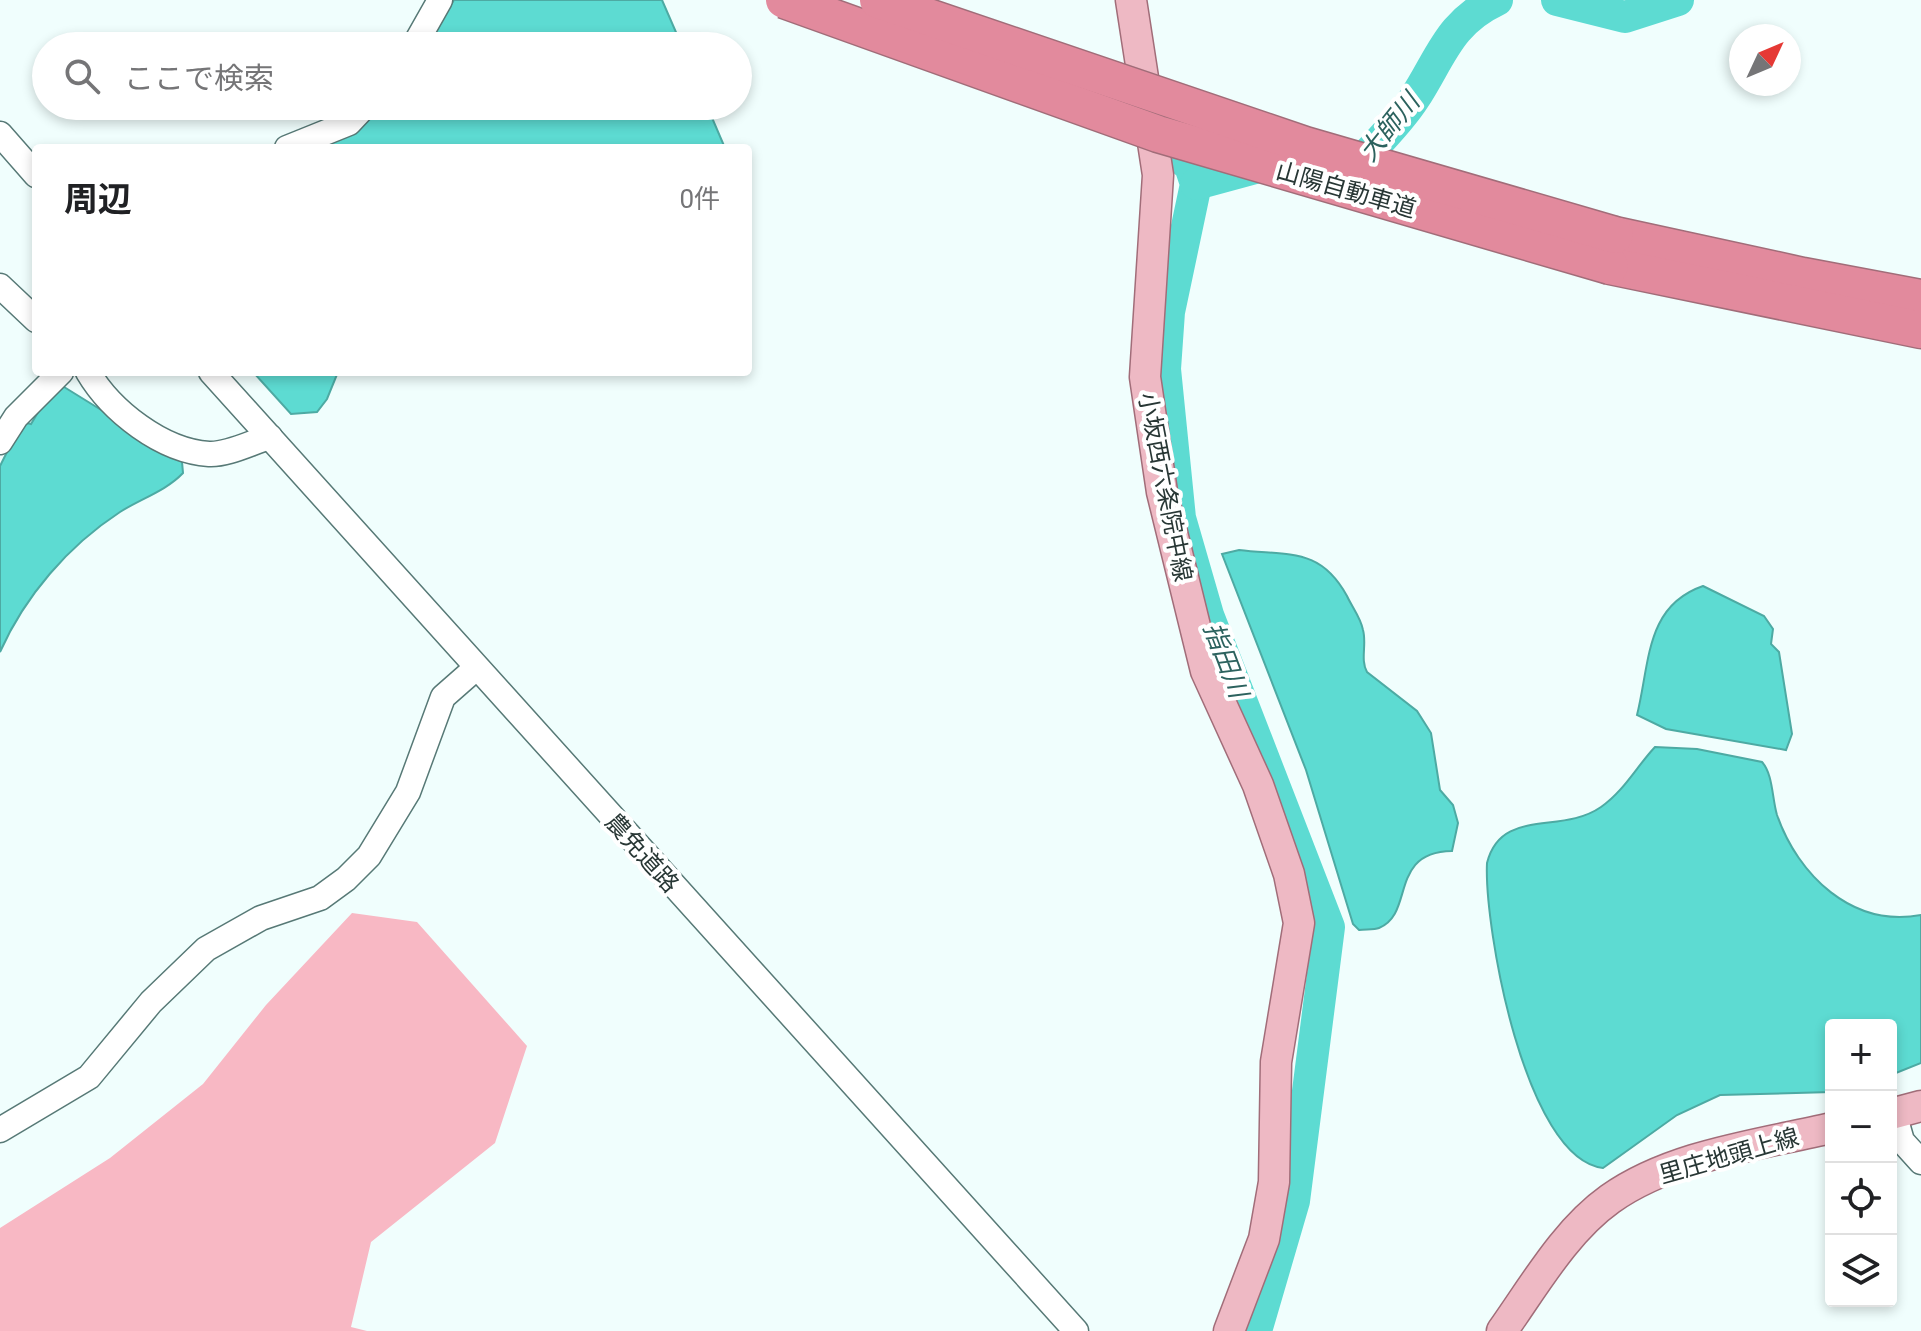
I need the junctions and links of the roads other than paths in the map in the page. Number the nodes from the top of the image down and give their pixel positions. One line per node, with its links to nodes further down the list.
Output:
1 (440, 0): 5 (street)
2 (784, 0): 10 (highway, 山陽自動車道, bridge)
3 (878, 0): 10 (highway, 山陽自動車道, bridge)
4 (1131, 0): 26 (main road, 小坂西六条院中線)
5 (422, 32)
6 (352, 120): 8 (street)
7 (0, 134): 9 (street)
8 (297, 144)
9 (32, 170)
10 (1612, 250): 12 (highway, 山陽自動車道); 14 (highway, 山陽自動車道)
11 (0, 286): 13 (street)
12 (1921, 298)
13 (32, 316)
14 (1921, 330)
15 (57, 376): 19 (street)
16 (90, 376): 18 (street)
17 (215, 376): 18 (street, 農免道路)
18 (270, 437): 20 (street, 農免道路)
19 (0, 442)
20 (476, 668): 23 (street); 25 (street, 農免道路)
21 (1902, 1111): 24 (street)
22 (1825, 1129): 27 (main road, 里庄地頭上線)
23 (0, 1130)
24 (1921, 1162)
25 (1076, 1331)
26 (1229, 1331)
27 (1502, 1331)

